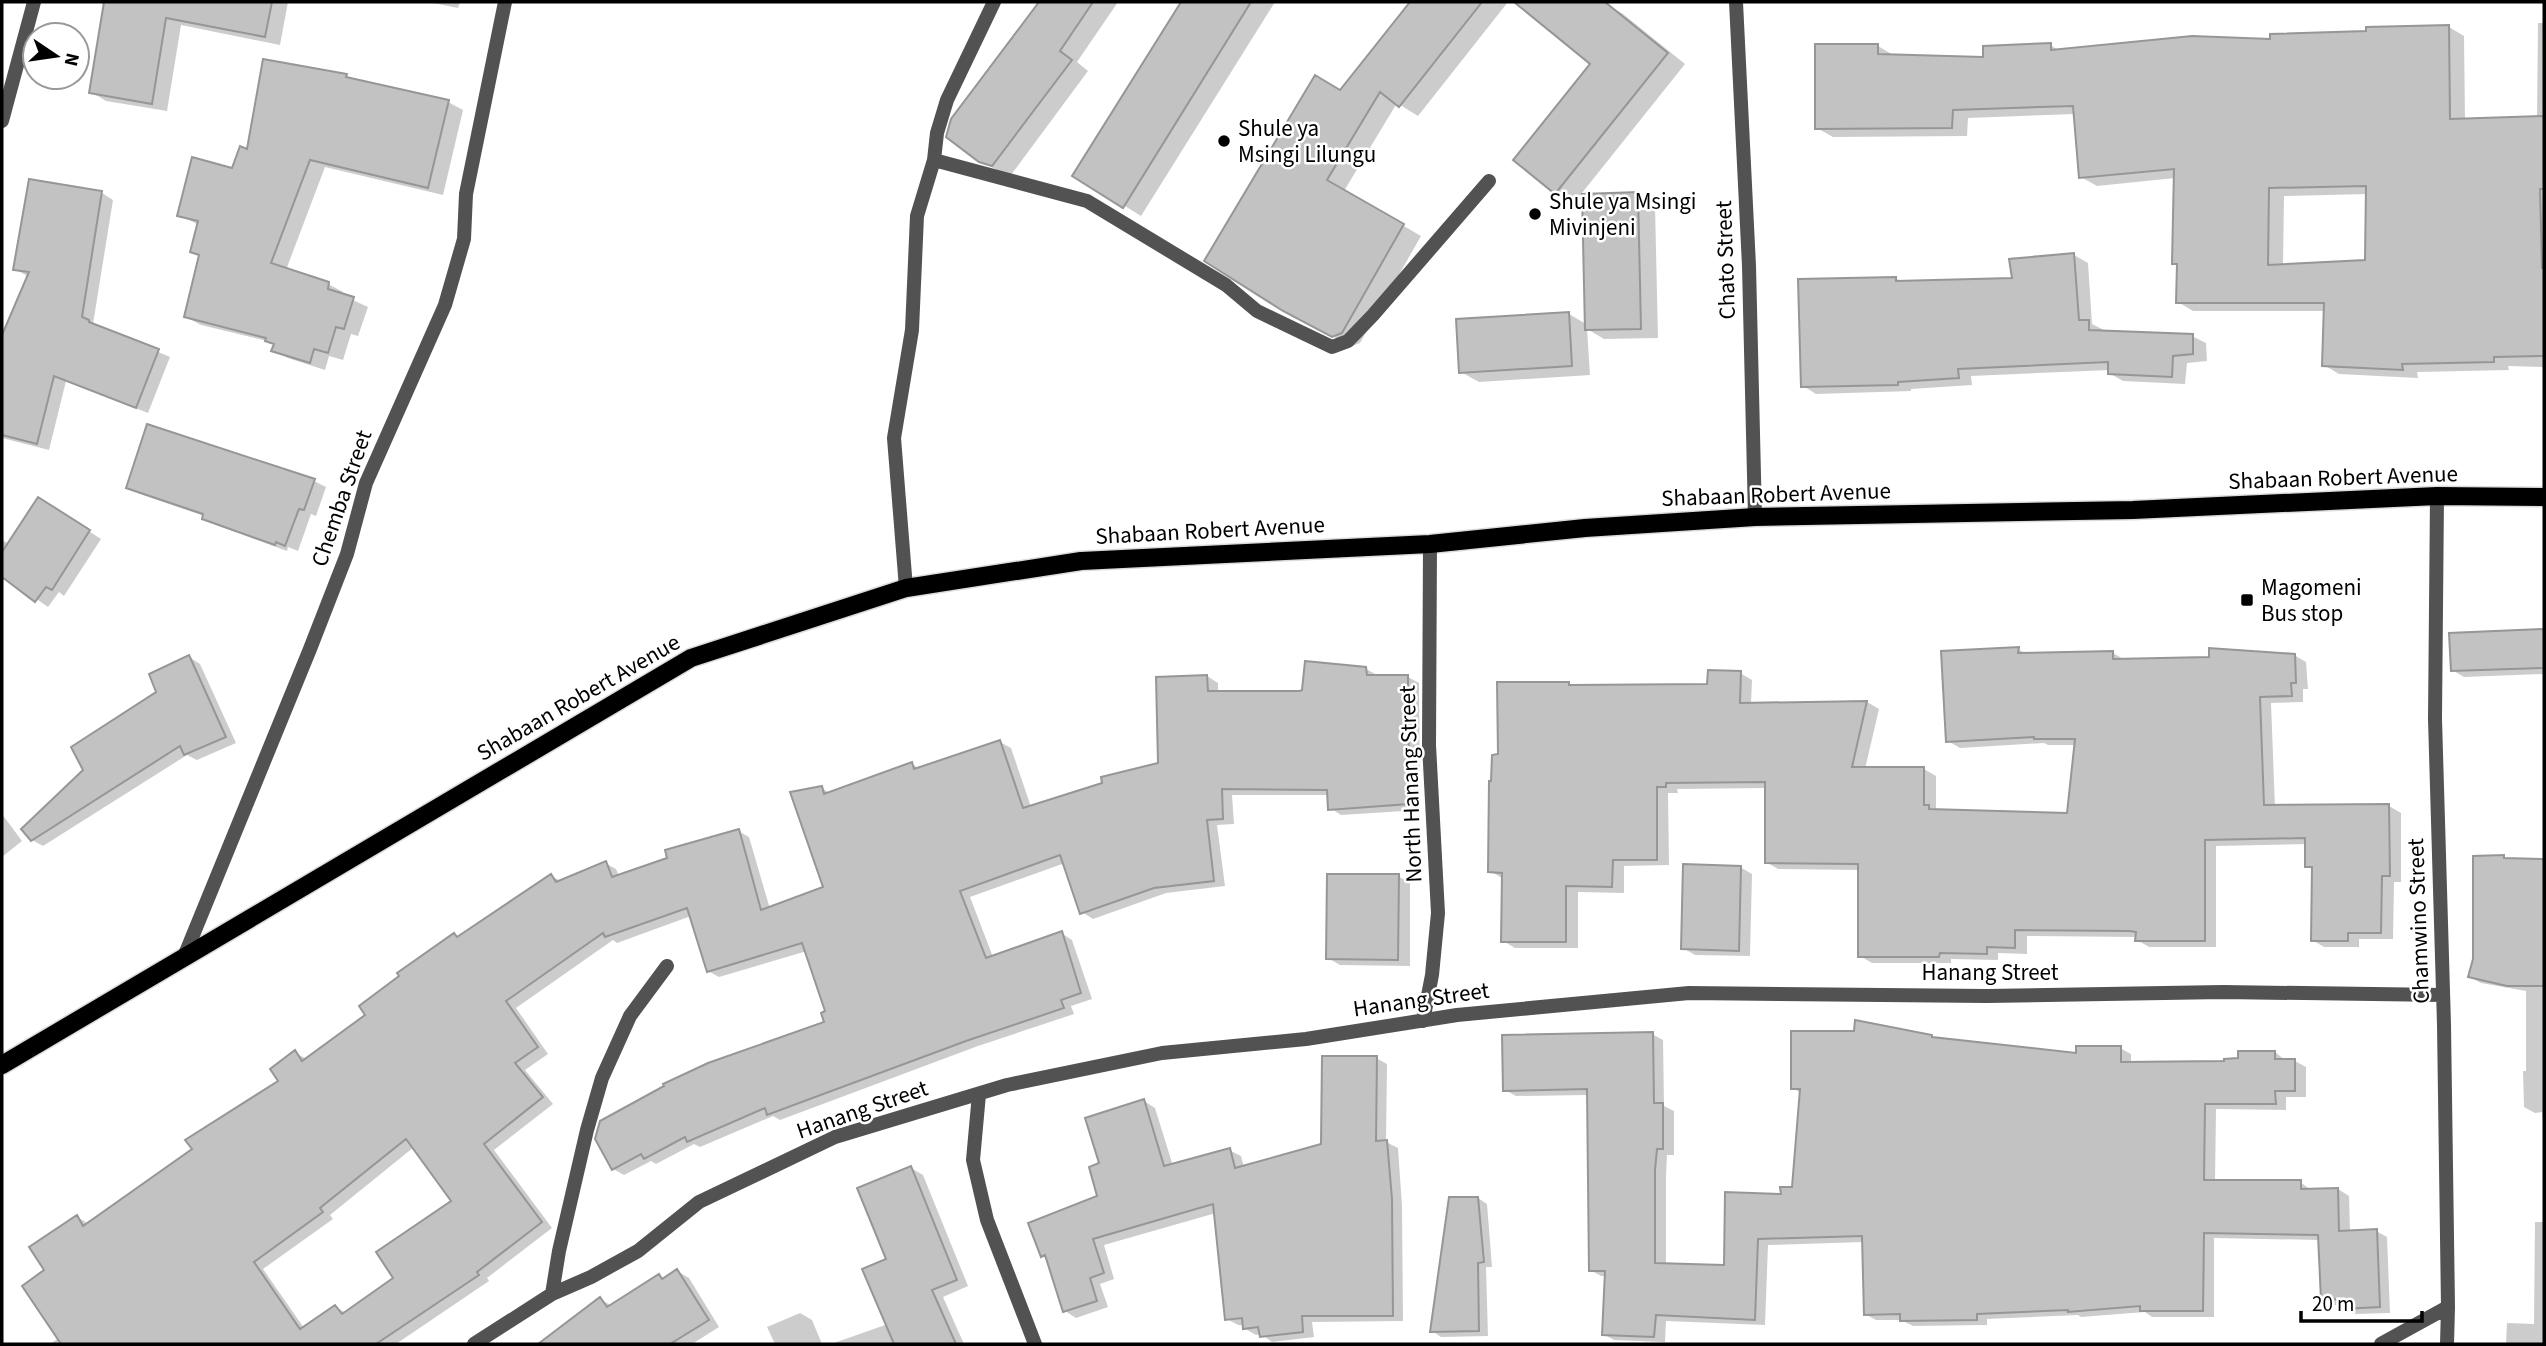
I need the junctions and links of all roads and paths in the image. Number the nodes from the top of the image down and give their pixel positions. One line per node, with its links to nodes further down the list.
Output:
1 (34, 2): 5 (street)
2 (505, 2): 13 (street, Chemba Street)
3 (994, 2): 6 (street)
4 (1736, 2): 10 (street, Chato Street)
5 (2, 121)
6 (934, 160): 7 (street); 12 (street)
7 (1489, 181)
8 (2437, 496): 9 (main road, Shabaan Robert Avenue); 10 (main road, Shabaan Robert Avenue); 15 (street, Chamwino Street)
9 (2544, 497)
10 (1755, 517): 11 (main road, Shabaan Robert Avenue)
11 (1430, 544): 12 (main road, Shabaan Robert Avenue); 16 (street, North Hanang Street)
12 (906, 588): 13 (main road, Shabaan Robert Avenue)
13 (184, 957): 17 (main road, Shabaan Robert Avenue)
14 (667, 966): 19 (street)
15 (2443, 995): 16 (street, Hanang Street); 20 (street, Chamwino Street)
16 (1423, 1021): 18 (street, Hanang Street)
17 (2, 1065)
18 (979, 1094): 19 (street, Hanang Street); 22 (street)
19 (552, 1294): 21 (street, Hanang Street)
20 (2448, 1307): 23 (street); 24 (street, Chamwino Street)
21 (474, 1344)
22 (1035, 1344)
23 (2381, 1344)
24 (2447, 1344)

